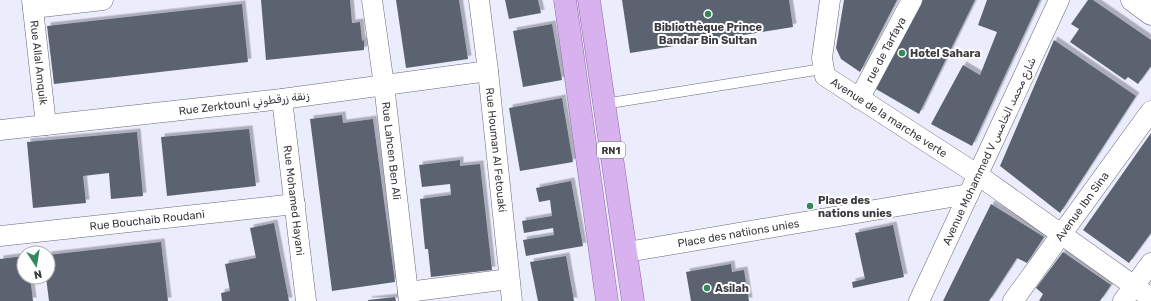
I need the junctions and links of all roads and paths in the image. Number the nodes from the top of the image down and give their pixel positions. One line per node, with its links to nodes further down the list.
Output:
1 (103, 0): 10 (street)
2 (372, 0): 14 (street, Rue Lahcen Ben Ali)
3 (478, 0): 13 (street, Rue Houman Al Fetouaki)
4 (565, 0): 34 (main road, RN1)
5 (589, 0): 17 (main road, RN1)
6 (830, 0): 12 (street, Avenue de la marche verte)
7 (912, 0): 16 (street, rue de Tarfaya)
8 (1059, 0): 21 (street, Avenue Mohammed V شارع محمد الخامس)
9 (1132, 0): 11 (street)
10 (32, 4): 19 (street, Rue Allal Amquik)
11 (1151, 14)
12 (822, 69): 16 (street, Avenue de la marche verte); 17 (lane)
13 (488, 71): 14 (street, Rue Zerktouni زنقة زرقطوني); 28 (street, Rue Houman Al Fetouaki)
14 (384, 85): 15 (street, Rue Zerktouni زنقة زرقطوني); 30 (street, Rue Lahcen Ben Ali)
15 (282, 99): 19 (street, Rue Zerktouni زنقة زرقطوني); 23 (street, Rue Mohamed Hayani)
16 (859, 99): 21 (street, Avenue de la marche verte)
17 (604, 104): 26 (main road, RN1)
18 (1151, 111): 24 (street, Avenue Ibn Sina)
19 (46, 125): 20 (street, Rue Zerktouni زنقة زرقطوني)
20 (0, 130)
21 (978, 175): 22 (street, Avenue Mohammed V شارع محمد الخامس); 24 (street, Avenue de la marche verte)
22 (969, 194): 26 (street, Place des natiions unies); 36 (street, Avenue Mohammed V شارع محمد الخامس)
23 (295, 204): 25 (street, Rue Bouchaib Roudani); 32 (street, Rue Mohamed Hayani)
24 (1061, 234): 29 (street, Avenue de la marche verte); 37 (street, Avenue Ibn Sina)
25 (0, 236)
26 (627, 252): 35 (main road, RN1)
27 (1151, 263): 29 (street)
28 (509, 279): 30 (street); 33 (street, Rue Houman Al Fetouaki)
29 (1128, 294): 31 (street, Avenue de la marche verte)
30 (408, 297)
31 (1151, 298)
32 (306, 301)
33 (512, 301)
34 (607, 301)
35 (633, 301)
36 (919, 301)
37 (1013, 301)

